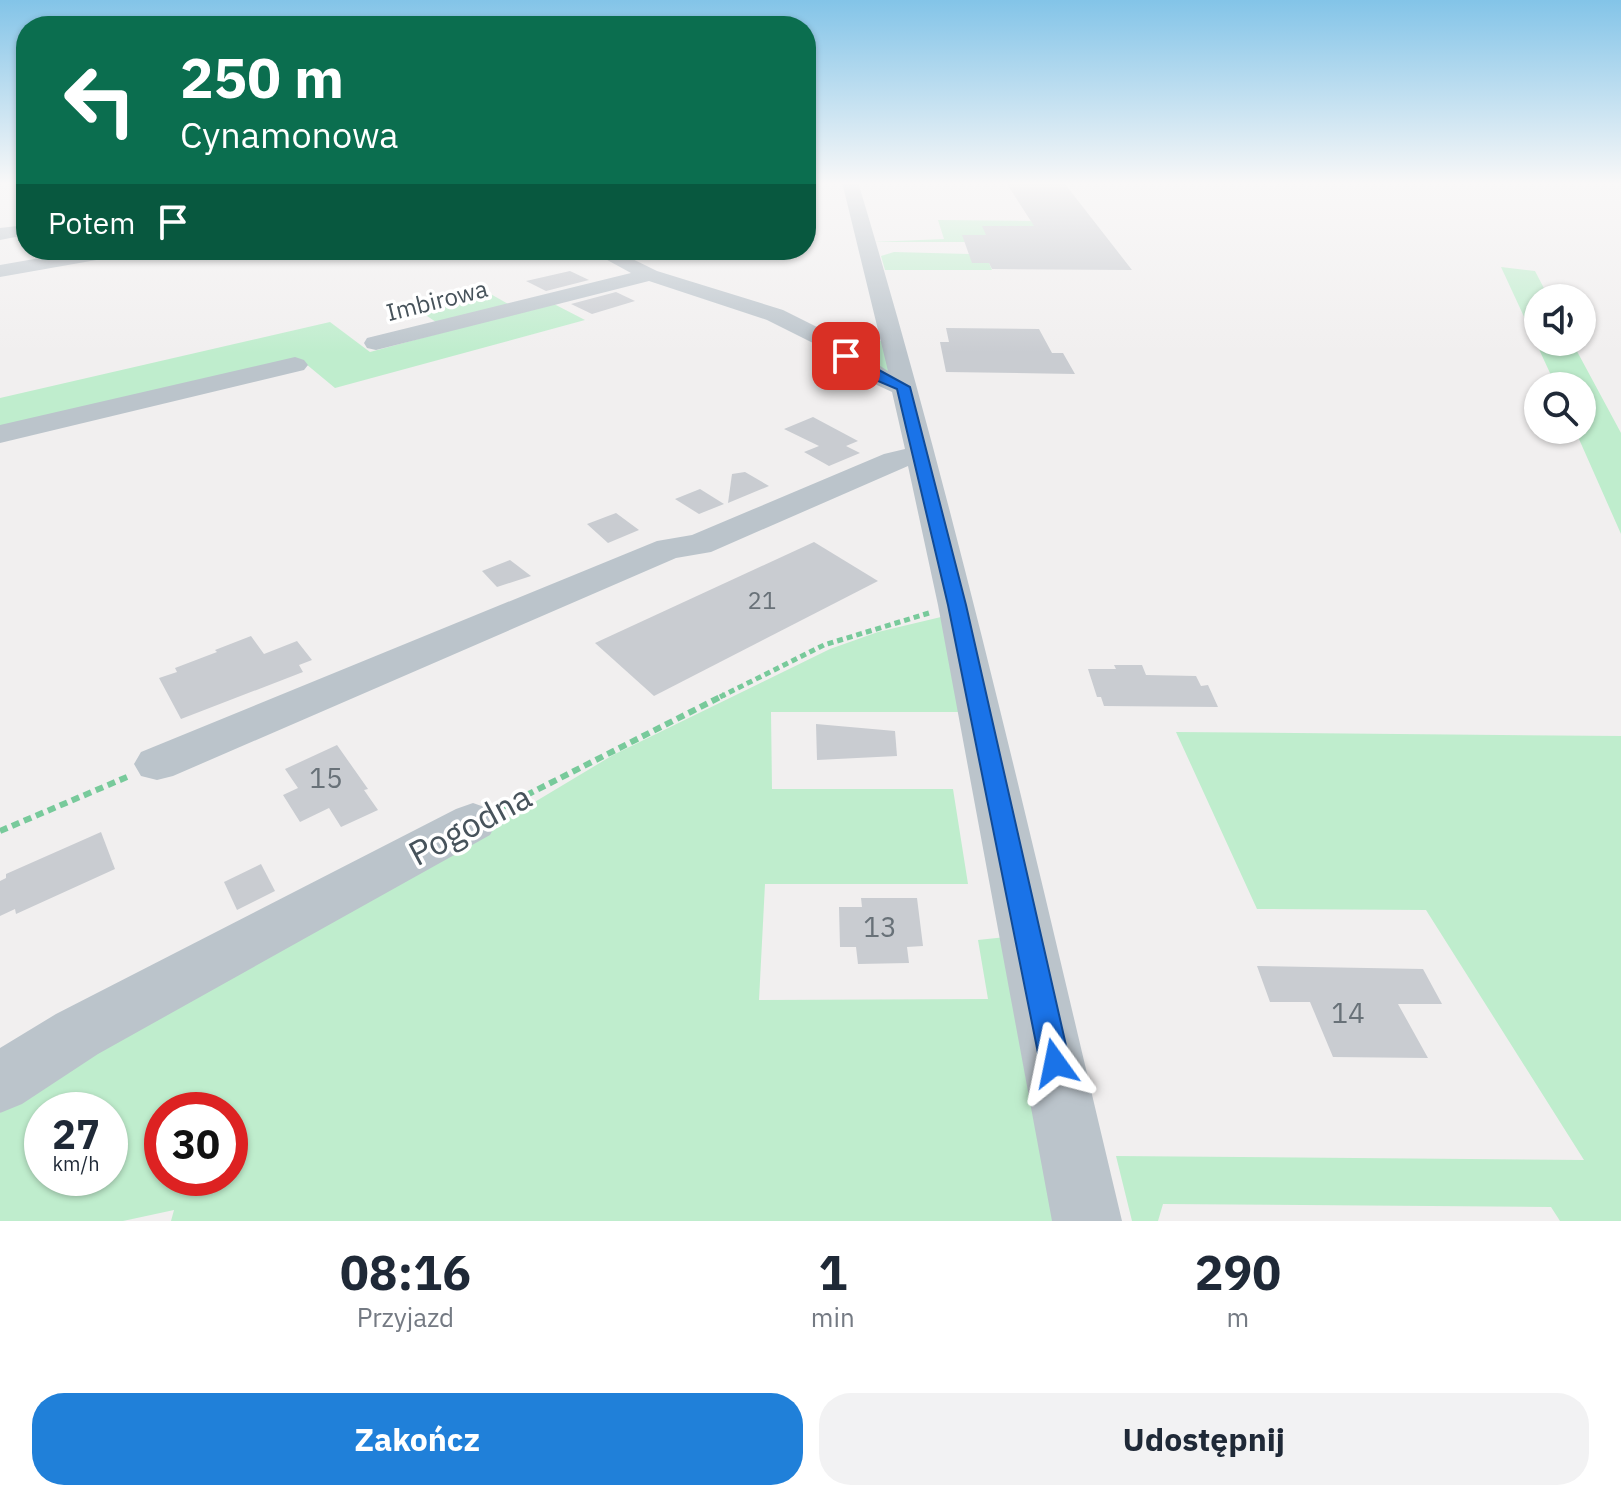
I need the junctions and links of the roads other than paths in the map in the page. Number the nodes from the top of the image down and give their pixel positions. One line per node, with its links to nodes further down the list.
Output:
1 (865, 239): 8 (street)
2 (62, 260): 4 (street)
3 (619, 260): 5 (street)
4 (0, 271)
5 (650, 275): 6 (street, Imbirowa); 8 (street)
6 (376, 343)
7 (295, 365): 9 (street)
8 (903, 387): 10 (street)
9 (0, 434)
10 (921, 454): 11 (street); 14 (street)
11 (157, 764)
12 (473, 822): 13 (street, Pogodna)
13 (0, 1083)
14 (1087, 1221)

